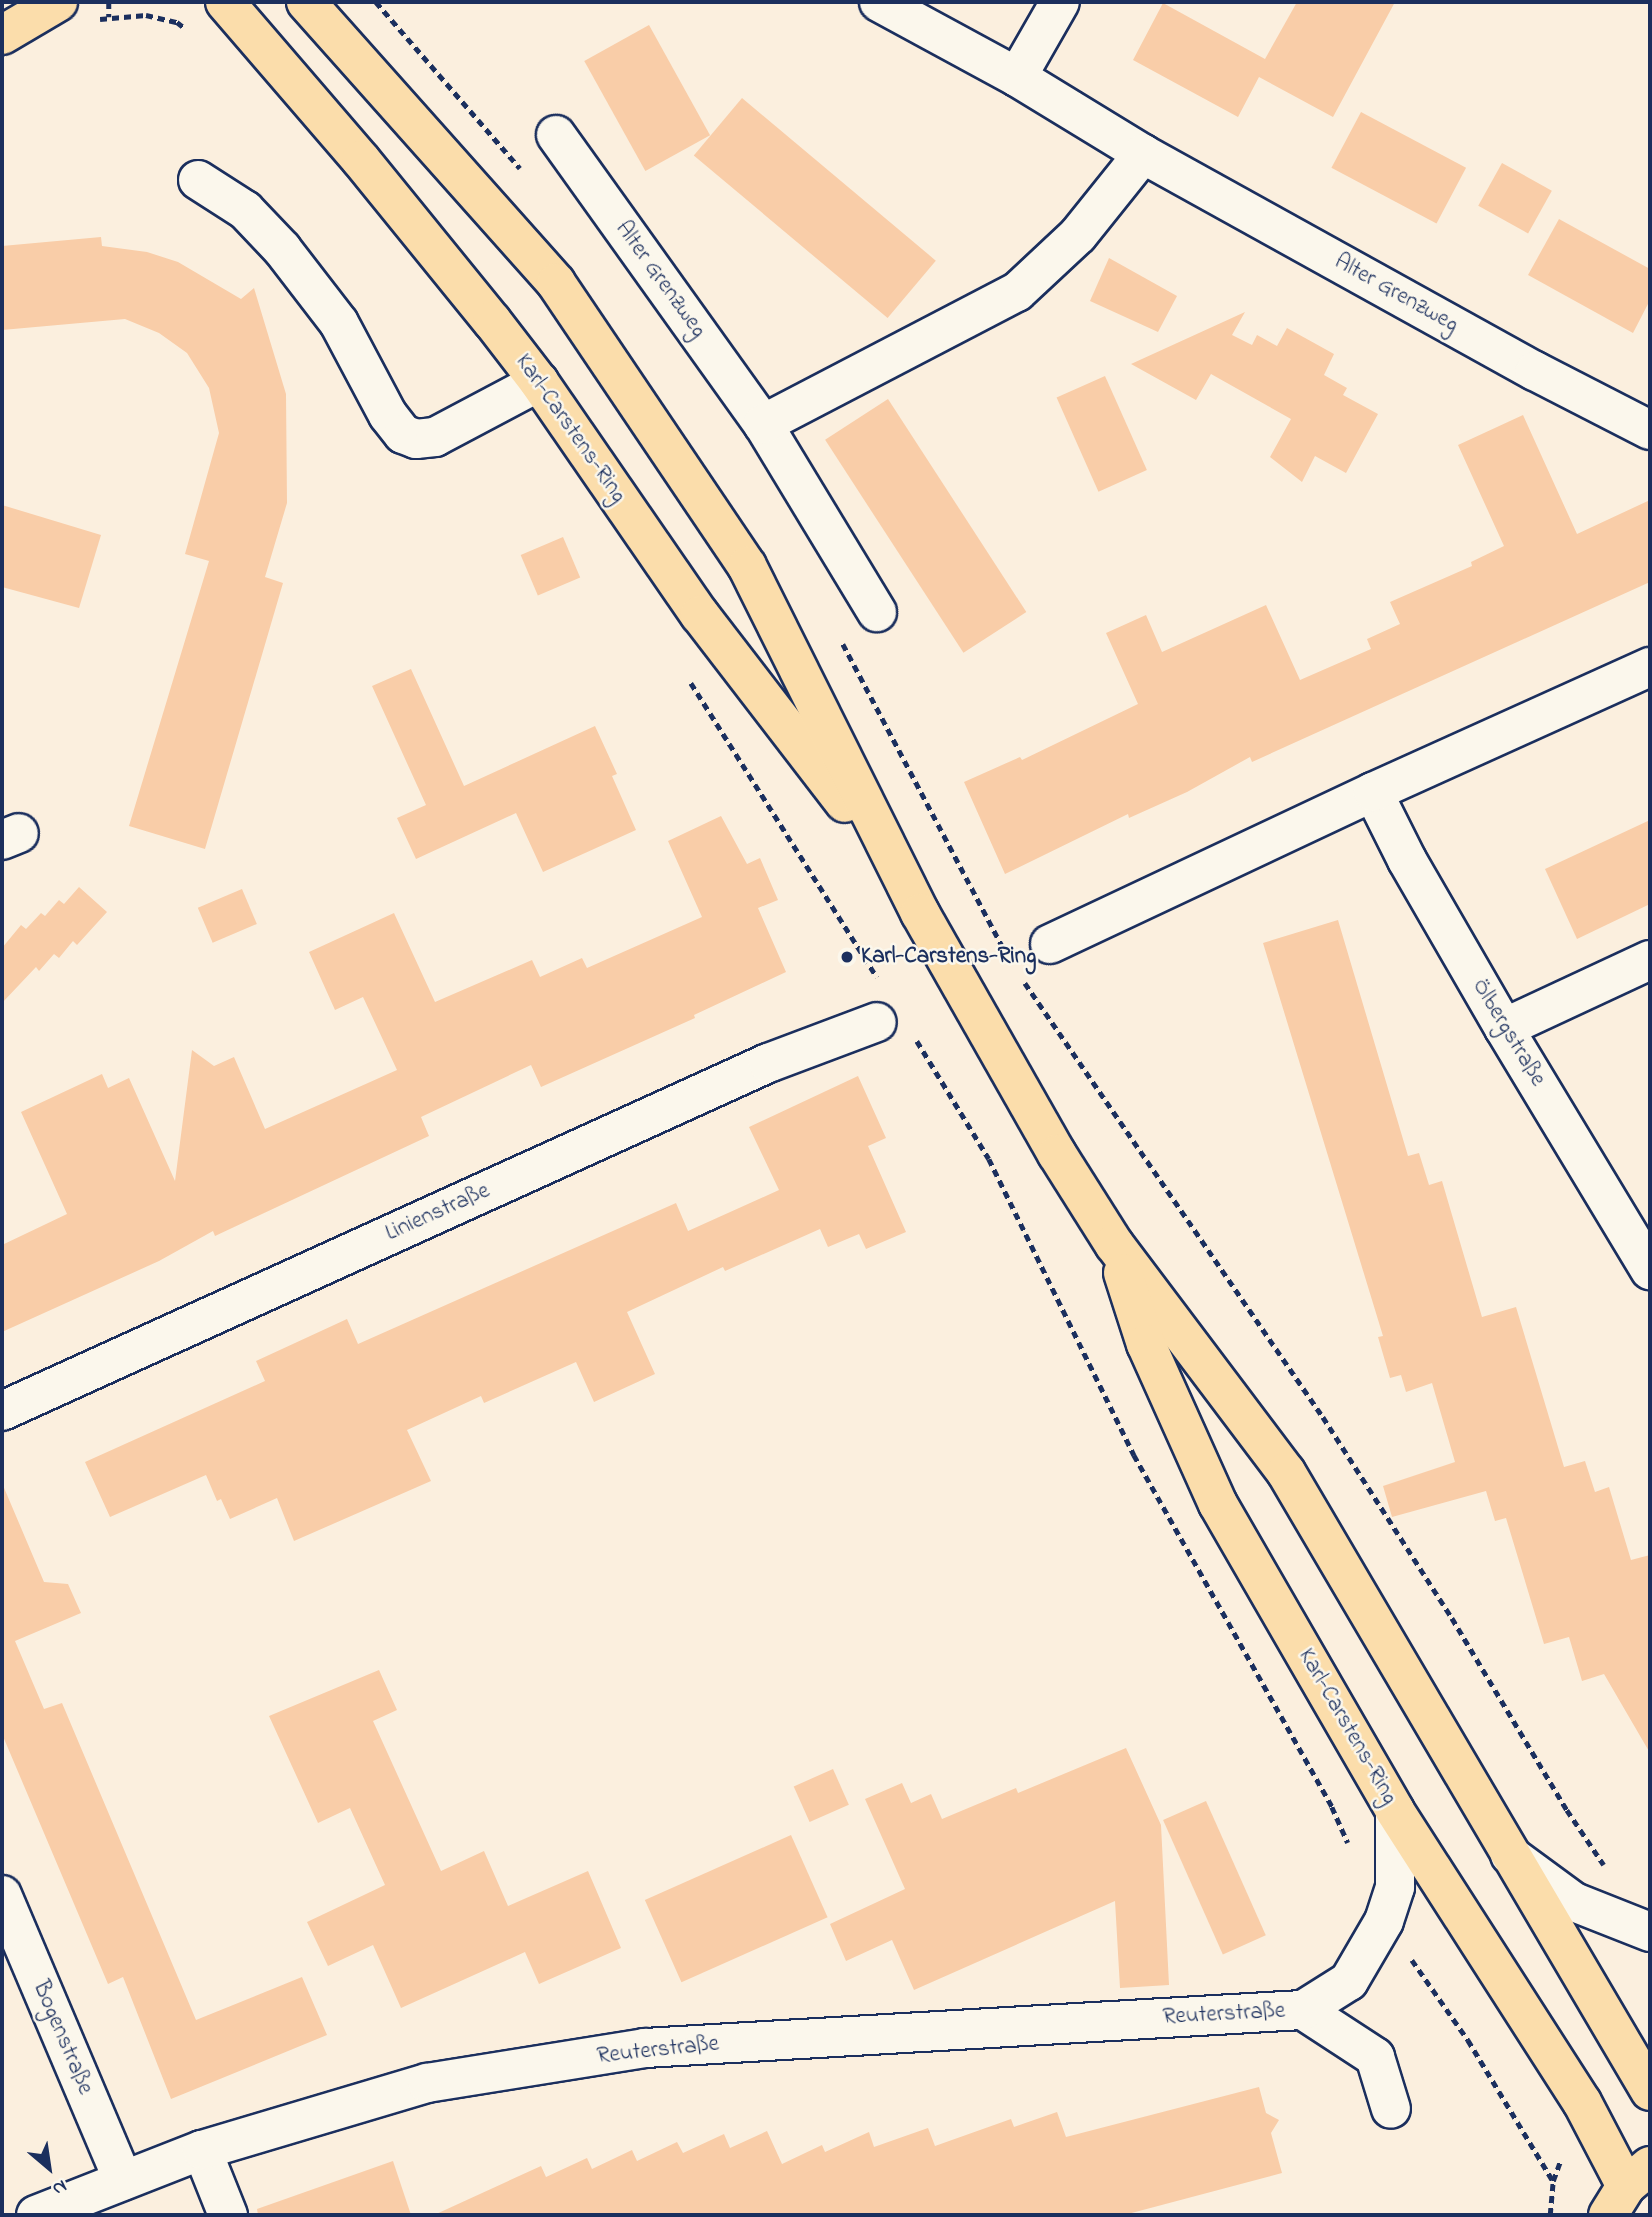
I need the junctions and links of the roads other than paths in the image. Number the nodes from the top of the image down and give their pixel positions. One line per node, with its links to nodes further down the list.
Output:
1 (58, 2): 6 (main road)
2 (225, 2): 11 (main road, Karl-Carstens-Ring)
3 (879, 2): 7 (street, Alter Grenzweg)
4 (1060, 2): 7 (street)
5 (312, 5): 17 (main road, Karl-Carstens-Ring)
6 (2, 34)
7 (1017, 77): 9 (street, Alter Grenzweg)
8 (556, 135): 12 (street, Alter Grenzweg)
9 (1143, 154): 12 (street); 13 (street, Alter Grenzweg)
10 (198, 180): 11 (street)
11 (539, 382): 17 (main road, Karl-Carstens-Ring)
12 (763, 424): 14 (street, Alter Grenzweg)
13 (1650, 430)
14 (877, 612)
15 (1650, 667): 16 (street)
16 (1373, 792): 18 (street); 21 (street, Ölbergstraße)
17 (898, 872): 22 (main road, Karl-Carstens-Ring)
18 (1050, 944)
19 (1650, 960): 21 (street)
20 (880, 1005): 24 (street, Linienstraße)
21 (1504, 1028): 23 (street, Ölbergstraße)
22 (1114, 1244): 25 (main road, Karl-Carstens-Ring); 26 (main road, Karl-Carstens-Ring)
23 (1650, 1270)
24 (2, 1411)
25 (1395, 1811): 29 (street, Reuterstraße); 34 (main road, Karl-Carstens-Ring)
26 (1510, 1855): 28 (street); 30 (main road, Karl-Carstens-Ring)
27 (2, 1895): 33 (street, Bogenstraße)
28 (1650, 1932)
29 (1303, 2010): 31 (street, Reuterstraße); 32 (street, Reuterstraße)
30 (1650, 2091)
31 (1391, 2109)
32 (202, 2150): 33 (street, Reuterstraße); 36 (street)
33 (123, 2180): 35 (street, Reuterstraße)
34 (1628, 2189)
35 (36, 2215)
36 (229, 2215)

